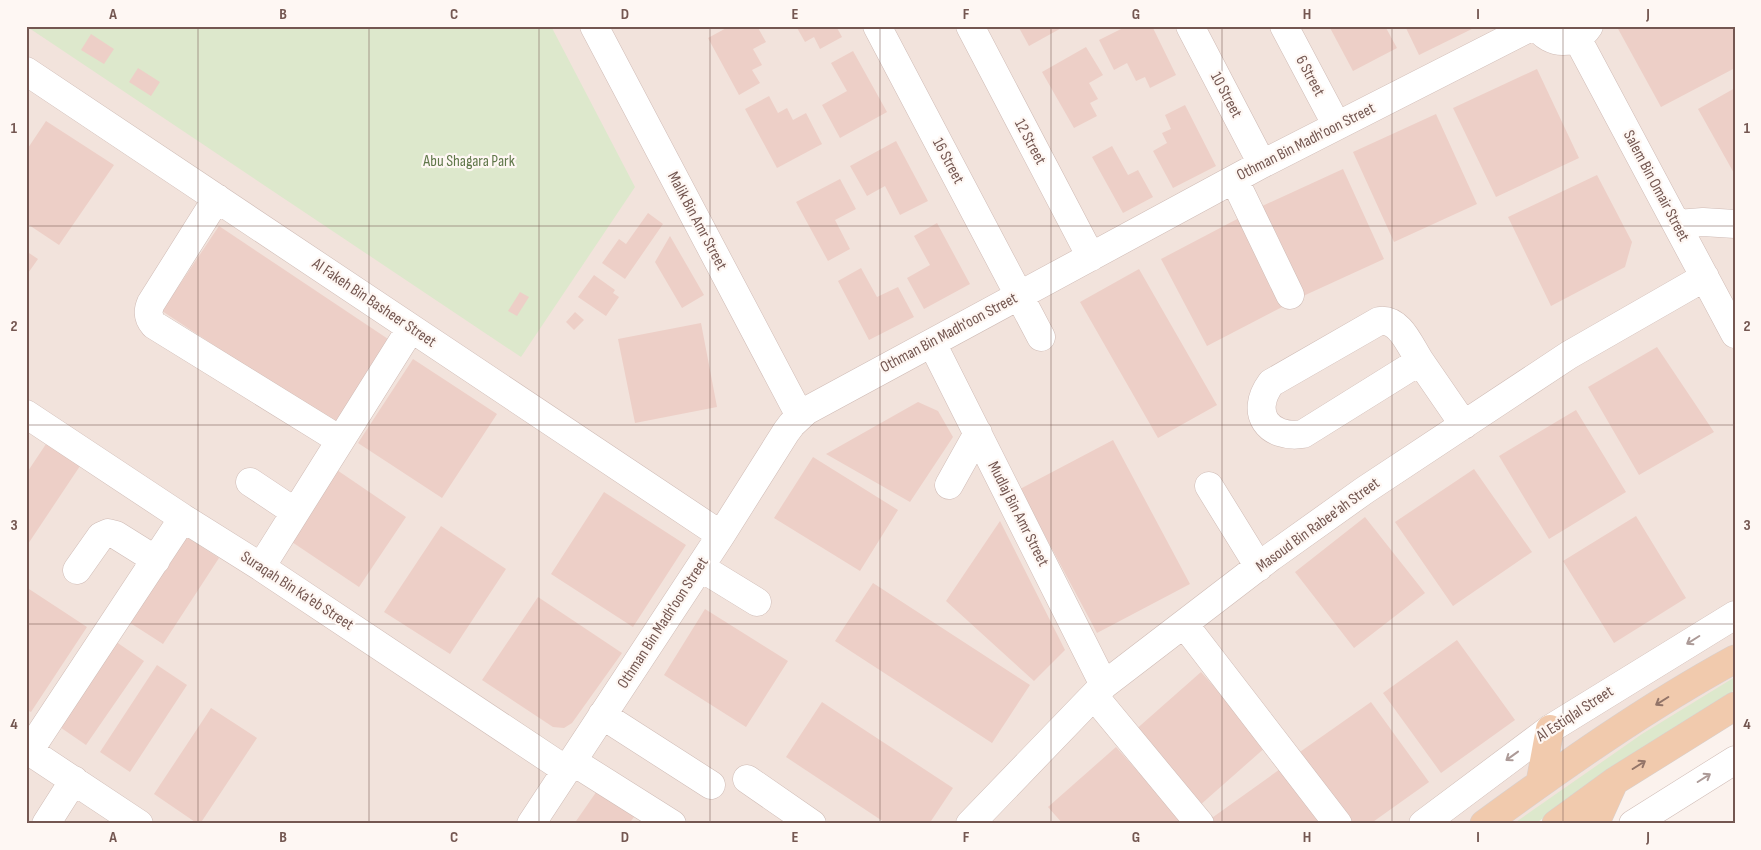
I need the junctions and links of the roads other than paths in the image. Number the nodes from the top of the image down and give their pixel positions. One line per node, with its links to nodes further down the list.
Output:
1 (594, 26): 26 (street, Malik Bin Amr Street)
2 (877, 26): 19 (street, 16 Street)
3 (970, 26): 16 (street, 12 Street)
4 (1190, 26): 11 (street, 10 Street)
5 (1284, 26): 10 (street, 6 Street)
6 (1533, 26): 10 (street, Othman Bin Madh'oon Street)
7 (1537, 26): 8 (street)
8 (1583, 32): 14 (street, Salem Bin Omair Street)
9 (26, 70): 13 (street, Al Fakeh Bin Basheer Street)
10 (1337, 126): 11 (street, Othman Bin Madh'oon Street)
11 (1262, 164): 12 (street, Othman Bin Madh'oon Street)
12 (1234, 179): 16 (street, Othman Bin Madh'oon Street); 18 (street)
13 (217, 198): 20 (street, Al Fakeh Bin Basheer Street); 29 (street)
14 (1677, 224): 15 (street); 17 (street, Salem Bin Omair Street)
15 (1735, 224)
16 (1091, 257): 19 (street, Othman Bin Madh'oon Street)
17 (1705, 277): 21 (street, Salem Bin Omair Street); 27 (street, Masoud Bin Rabee'ah Street)
18 (1290, 294)
19 (1019, 296): 22 (street, 16 Street); 23 (street, Othman Bin Madh'oon Street)
20 (411, 328): 29 (street); 35 (street, Al Fakeh Bin Basheer Street)
21 (1735, 334)
22 (1041, 336)
23 (932, 342): 26 (street, Othman Bin Madh'oon Street); 28 (street, Mudlaj Bin Amr Street)
24 (1420, 361): 24 (street); 27 (street)
25 (26, 414): 34 (street, Suraqah Bin Ka'eb Street)
26 (800, 416): 35 (street, Othman Bin Madh'oon Street)
27 (1464, 424): 39 (street, Masoud Bin Rabee'ah Street)
28 (978, 433): 31 (street); 46 (street, Mudlaj Bin Amr Street)
29 (340, 440): 33 (street)
30 (250, 482): 33 (street)
31 (949, 485)
32 (1209, 486): 39 (street)
33 (295, 512): 37 (street)
34 (183, 518): 36 (street); 37 (street, Suraqah Bin Ka'eb Street)
35 (721, 535): 38 (street, Othman Bin Madh'oon Street)
36 (156, 560): 40 (street); 50 (street)
37 (261, 567): 52 (street, Suraqah Bin Ka'eb Street)
38 (700, 567): 41 (street); 48 (street, Othman Bin Madh'oon Street)
39 (1259, 567): 43 (street, Masoud Bin Rabee'ah Street)
40 (77, 570)
41 (757, 602)
42 (1735, 615): 49 (street, Al Estiqlal Street, one-way to 49)
43 (1192, 618): 44 (street); 46 (street, Masoud Bin Rabee'ah Street); 65 (street)
44 (1231, 653)
45 (1735, 658): 56 (main road, one-way to 56)
46 (1099, 690): 63 (street, Masoud Bin Rabee'ah Street); 64 (street, Mudlaj Bin Amr Street)
47 (1735, 706): 55 (main road, one-way to 47)
48 (602, 715): 52 (street, Othman Bin Madh'oon Street); 57 (street)
49 (1550, 729): 56 (main road); 66 (street, Al Estiqlal Street, one-way to 66)
50 (28, 750): 54 (street)
51 (1735, 760): 70 (street, one-way to 51)
52 (569, 765): 60 (street, Othman Bin Madh'oon Street); 61 (street, Suraqah Bin Ka'eb Street)
53 (747, 779): 62 (street)
54 (74, 780): 58 (street); 59 (street)
55 (1614, 781): 68 (main road); 69 (main road)
56 (1540, 783): 67 (main road)
57 (711, 785)
58 (46, 824)
59 (139, 824)
60 (531, 824)
61 (672, 824)
62 (812, 824)
63 (970, 824)
64 (1200, 824)
65 (1338, 824)
66 (1423, 824)
67 (1484, 824)
68 (1556, 824)
69 (1595, 824)
70 (1633, 824)

